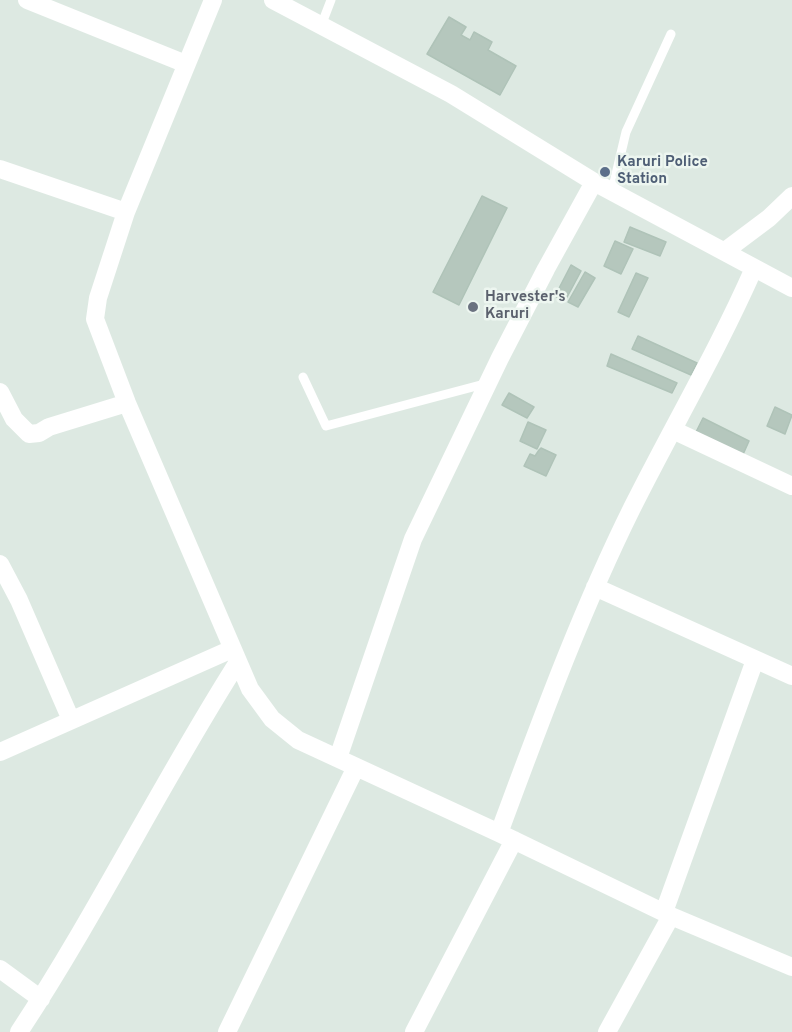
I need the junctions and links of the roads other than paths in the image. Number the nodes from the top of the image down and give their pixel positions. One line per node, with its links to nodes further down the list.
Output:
1 (27, 0): 7 (street)
2 (213, 0): 7 (street)
3 (273, 0): 5 (street)
4 (331, 0): 5 (lane)
5 (321, 26): 9 (street)
6 (671, 34): 10 (lane)
7 (186, 64): 12 (street)
8 (0, 168): 12 (street)
9 (594, 182): 10 (street); 17 (street)
10 (612, 191): 13 (street)
11 (792, 196): 13 (street)
12 (126, 212): 19 (street)
13 (725, 250): 14 (street)
14 (754, 268): 15 (street); 20 (street)
15 (792, 288)
16 (303, 377): 17 (lane)
17 (488, 383): 29 (street)
18 (0, 392): 19 (street)
19 (127, 403): 24 (street)
20 (673, 430): 21 (street); 23 (street)
21 (792, 486)
22 (0, 564): 27 (street)
23 (595, 587): 25 (street); 31 (street)
24 (235, 656): 27 (street); 29 (street); 35 (street)
25 (755, 660): 26 (street); 32 (street)
26 (792, 676)
27 (71, 720): 28 (street)
28 (0, 752)
29 (338, 758): 30 (street)
30 (356, 767): 31 (street); 37 (street)
31 (507, 836): 32 (street); 38 (street)
32 (667, 914): 33 (street); 39 (street)
33 (792, 967)
34 (0, 969): 35 (street)
35 (41, 999): 36 (street)
36 (19, 1032)
37 (227, 1032)
38 (414, 1032)
39 (607, 1032)

